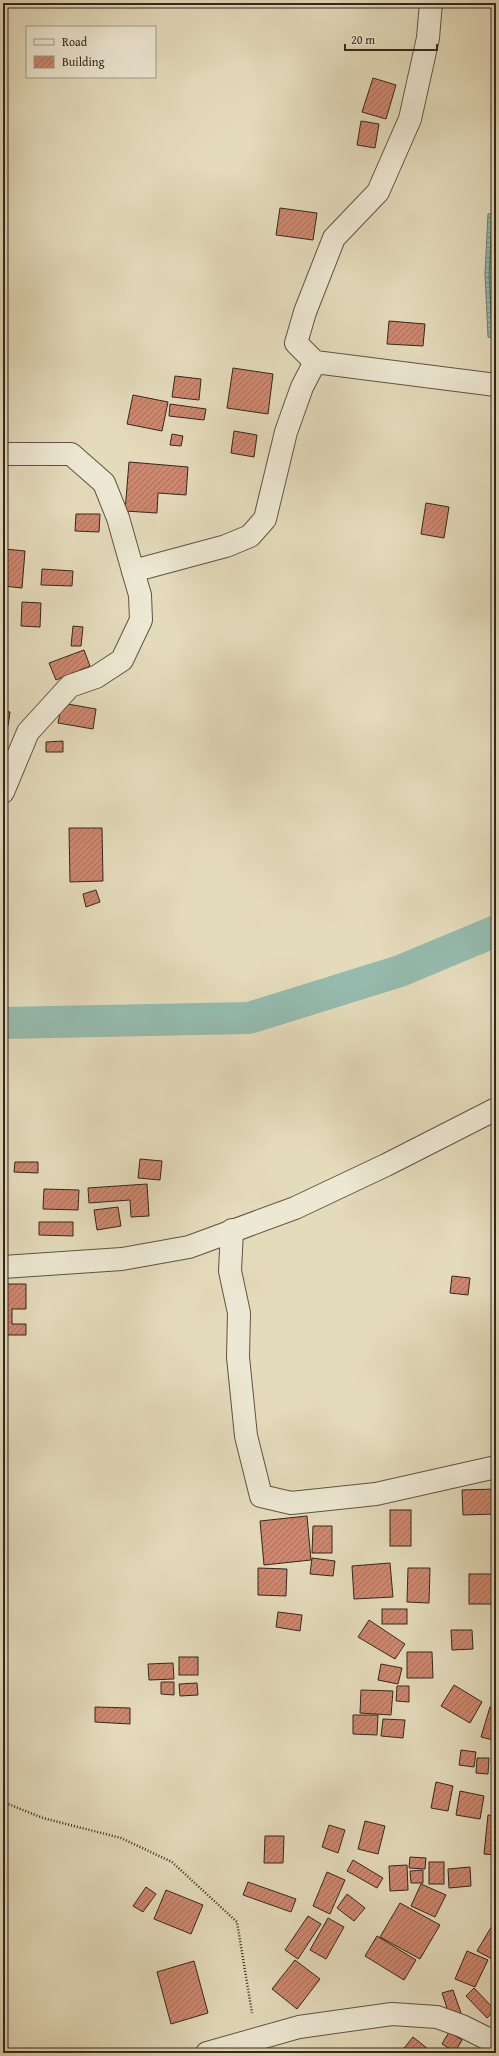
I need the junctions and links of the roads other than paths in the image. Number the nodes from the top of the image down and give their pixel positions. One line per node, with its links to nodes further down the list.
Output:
1 (431, 3): 2 (street)
2 (316, 362): 3 (street); 5 (street)
3 (496, 385)
4 (3, 454): 5 (street)
5 (133, 571): 6 (street)
6 (3, 792)
7 (496, 1110): 8 (street)
8 (232, 1230): 9 (street); 10 (street)
9 (3, 1267)
10 (496, 1467)
11 (496, 2043): 12 (street)
12 (206, 2053)

